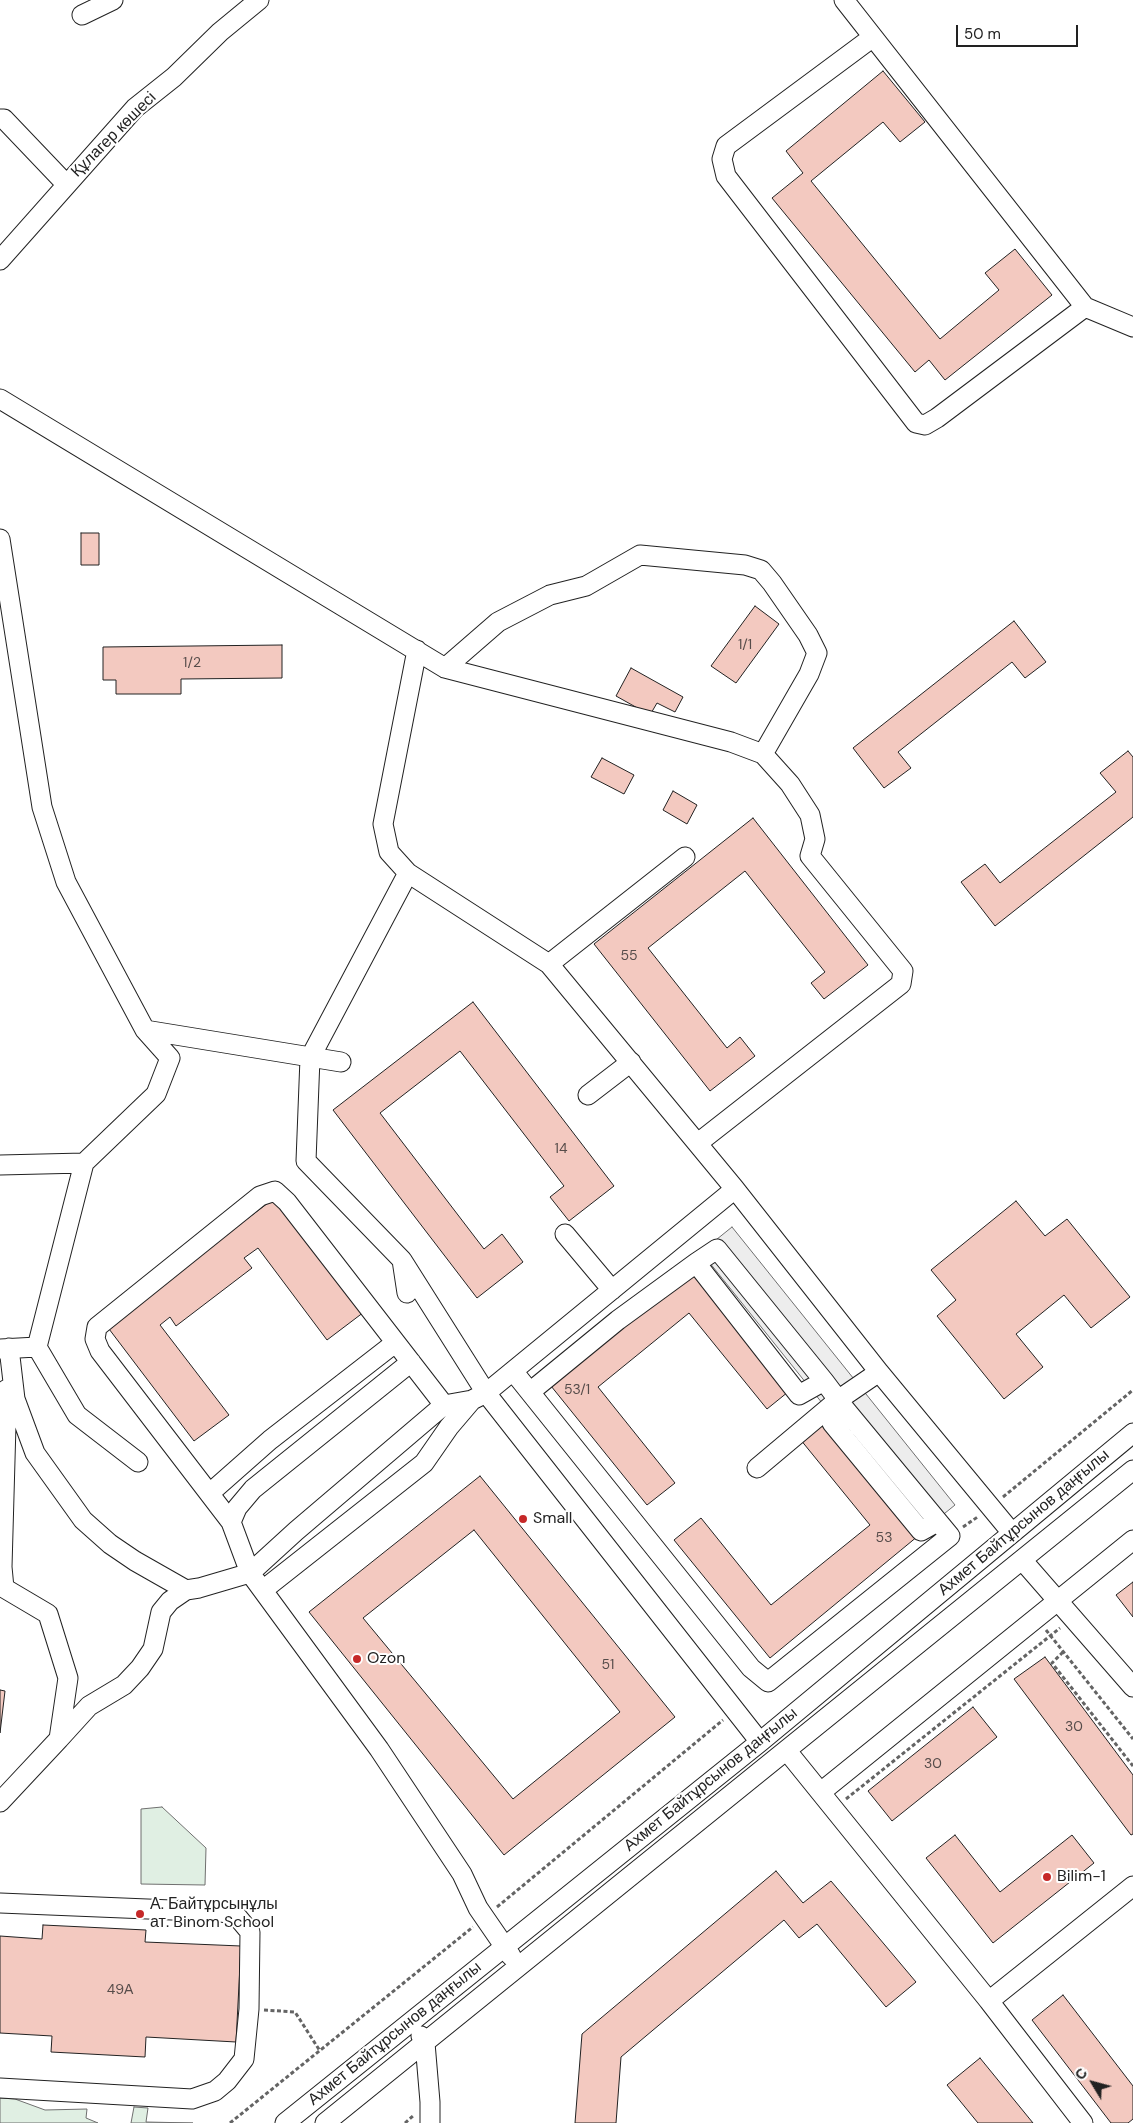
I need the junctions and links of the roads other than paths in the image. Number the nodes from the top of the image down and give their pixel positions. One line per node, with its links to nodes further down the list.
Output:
1 (113, 0): 4 (street)
2 (259, 0): 7 (street, Құлагер көшесі)
3 (844, 0): 5 (street)
4 (82, 15)
5 (873, 37): 9 (street); 9 (street)
6 (0, 119): 7 (street)
7 (66, 184): 8 (street, Құлагер көшесі)
8 (0, 260)
9 (1084, 307): 10 (street)
10 (1133, 327)
11 (0, 399): 13 (street)
12 (0, 539): 19 (street)
13 (417, 650): 14 (street); 17 (street)
14 (446, 668): 15 (street); 15 (street)
15 (762, 754): 24 (street)
16 (685, 857): 18 (street)
17 (408, 873): 18 (street); 20 (street)
18 (549, 964): 22 (street)
19 (145, 1030): 20 (street); 25 (street)
20 (310, 1058): 21 (street); 29 (street)
21 (341, 1062)
22 (631, 1062): 23 (street); 24 (street)
23 (588, 1095)
24 (698, 1143): 27 (street)
25 (84, 1164): 26 (street); 34 (street)
26 (0, 1165)
27 (735, 1189): 31 (street); 38 (street)
28 (565, 1234): 31 (street)
29 (402, 1260): 32 (street); 41 (street)
30 (696, 1264): 39 (street); 39 (street); 40 (street)
31 (612, 1290): 37 (street)
32 (407, 1293)
33 (395, 1343): 36 (street); 48 (street); 48 (street)
34 (37, 1347): 35 (street); 45 (street)
35 (4, 1348): 53 (street); 55 (street)
36 (411, 1362): 42 (street); 49 (street)
37 (513, 1371): 40 (street); 41 (street)
38 (879, 1372): 43 (street); 50 (street)
39 (824, 1381): 43 (street)
40 (530, 1392): 43 (street)
41 (479, 1397): 42 (street); 56 (street); 60 (street)
42 (444, 1405): 54 (street)
43 (841, 1405): 46 (street)
44 (1133, 1433): 50 (street, Ахмет Байтұрсынов даңғылы)
45 (138, 1462)
46 (757, 1468)
47 (1133, 1470): 52 (street, Ахмет Байтұрсынов даңғылы)
48 (210, 1493): 49 (street)
49 (231, 1522): 54 (street)
50 (1012, 1533): 60 (street, Ахмет Байтұрсынов даңғылы)
51 (1133, 1540): 57 (street)
52 (1023, 1561): 57 (street); 61 (street, Ахмет Байтұрсынов даңғылы)
53 (1, 1566): 59 (street)
54 (250, 1574): 55 (street); 56 (street)
55 (186, 1590): 59 (street)
56 (263, 1590): 66 (street)
57 (1057, 1601): 58 (street); 62 (street)
58 (1133, 1687)
59 (60, 1739): 63 (street)
60 (760, 1742): 66 (street, Ахмет Байтұрсынов даңғылы)
61 (787, 1751): 62 (street); 67 (street, Ахмет Байтұрсынов даңғылы)
62 (822, 1792): 68 (street)
63 (0, 1802)
64 (1133, 1886): 68 (street)
65 (0, 1903): 71 (street)
66 (504, 1946): 67 (street); 69 (street, Ахмет Байтұрсынов даңғылы)
67 (519, 1968): 70 (street, Ахмет Байтұрсынов даңғылы)
68 (989, 2001): 75 (street)
69 (410, 2021): 70 (street); 72 (street, Ахмет Байтұрсынов даңғылы)
70 (425, 2043): 73 (street, Ахмет Байтұрсынов даңғылы); 74 (street)
71 (0, 2088)
72 (285, 2123)
73 (326, 2123)
74 (430, 2123)
75 (1083, 2123)

